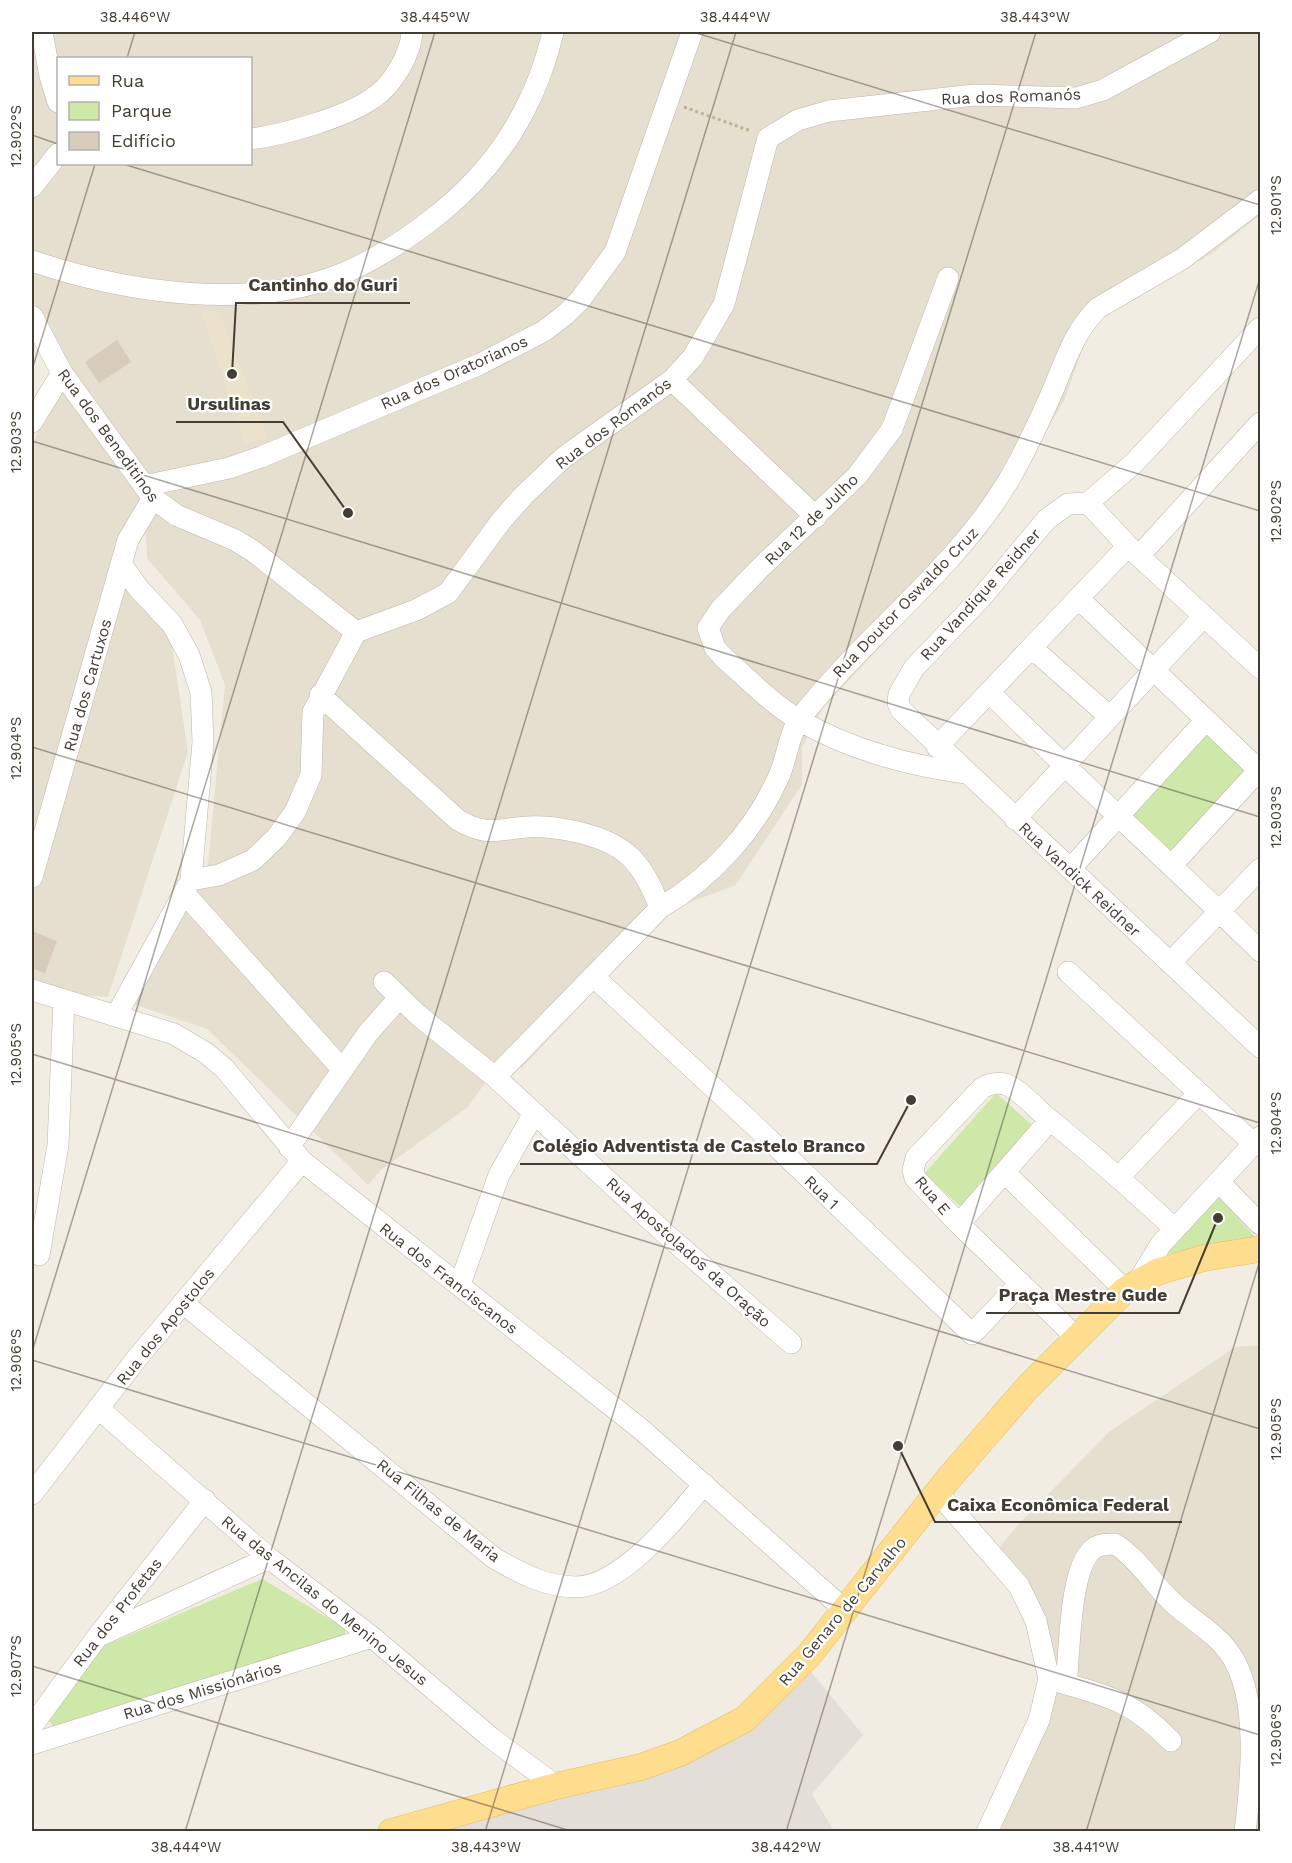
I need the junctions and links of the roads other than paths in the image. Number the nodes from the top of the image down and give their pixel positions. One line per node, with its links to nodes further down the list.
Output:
1 (42, 32): 6 (street)
2 (412, 32): 7 (street)
3 (553, 32): 11 (street)
4 (692, 32): 19 (street, Rua dos Oratorianos)
5 (1210, 32): 16 (street, Rua dos Romanós)
6 (57, 99)
7 (252, 139)
8 (57, 155): 9 (street)
9 (32, 187)
10 (1260, 200): 34 (street, Rua Doutor Oswaldo Cruz)
11 (32, 261)
12 (948, 278): 21 (street, Rua 12 de Julho)
13 (32, 316): 15 (street, Rua dos Beneditinos)
14 (1260, 328): 20 (street)
15 (62, 373): 17 (street); 19 (street, Rua dos Beneditinos)
16 (672, 381): 21 (street); 26 (street, Rua dos Romanós)
17 (32, 422)
18 (1260, 423): 22 (street)
19 (149, 492): 23 (street, Rua dos Cartuxos); 26 (street, Rua dos Beneditinos)
20 (1089, 503): 22 (street); 32 (street, Rua Vandique Reidner)
21 (816, 517): 34 (street, Rua 12 de Julho)
22 (1134, 551): 24 (street); 25 (street)
23 (121, 564): 45 (street, Rua dos Cartuxos); 46 (street)
24 (1079, 599): 27 (street); 29 (street)
25 (1203, 617): 28 (street); 29 (street)
26 (356, 632): 31 (street)
27 (1033, 649): 30 (street); 33 (street)
28 (1260, 668)
29 (1154, 670): 33 (street); 35 (street)
30 (990, 693): 36 (street); 37 (street)
31 (320, 695): 46 (street); 47 (street)
32 (901, 710): 36 (street, Rua Vandick Reidner)
33 (1110, 717): 37 (street)
34 (798, 720): 39 (street); 47 (street)
35 (1206, 720): 38 (street); 40 (street)
36 (937, 747): 39 (street, Rua Vandick Reidner)
37 (1064, 767): 40 (street); 41 (street)
38 (1260, 770): 42 (street)
39 (966, 773): 41 (street, Rua Vandick Reidner)
40 (1119, 817): 42 (street); 43 (street)
41 (1015, 819): 43 (street, Rua Vandick Reidner)
42 (1172, 865): 48 (street)
43 (1071, 867): 50 (street, Rua Vandick Reidner)
44 (1260, 869): 48 (street)
45 (32, 877)
46 (188, 887): 57 (street); 59 (street)
47 (660, 908): 52 (street)
48 (1219, 910): 49 (street); 50 (street)
49 (1260, 951)
50 (1170, 963): 58 (street, Rua Vandick Reidner)
51 (1068, 972): 61 (street)
52 (594, 977): 60 (street); 74 (street, Rua 1)
53 (384, 982): 55 (street, Rua Apostolados da Oração)
54 (32, 990): 56 (street, Rua dos Franciscanos)
55 (399, 998): 59 (street, Rua dos Apostolos); 60 (street, Rua Apostolados da Oração)
56 (64, 1000): 57 (street, Rua dos Franciscanos); 73 (street)
57 (116, 1016): 65 (street, Rua dos Franciscanos)
58 (1257, 1036)
59 (342, 1069): 65 (street, Rua dos Apostolos)
60 (495, 1077): 62 (street, Rua Apostolados da Oração)
61 (1199, 1093): 64 (street); 67 (street)
62 (534, 1113): 75 (street); 79 (street, Rua Apostolados da Oração)
63 (1050, 1120): 66 (street, Rua E); 67 (street); 69 (street, Rua E)
64 (1257, 1141): 68 (street)
65 (295, 1154): 75 (street, Rua dos Franciscanos); 77 (street, Rua dos Apostolos)
66 (1005, 1173): 69 (street, Rua E); 76 (street)
67 (1119, 1177): 71 (street)
68 (1219, 1182): 70 (street); 71 (street)
69 (959, 1224): 74 (street)
70 (1260, 1224)
71 (1175, 1229): 76 (street)
72 (1260, 1249): 76 (main road)
73 (39, 1255)
74 (1021, 1283): 78 (street)
75 (460, 1284): 81 (street, Rua dos Franciscanos)
76 (1132, 1285): 78 (main road, Rua Genaro de Carvalho)
77 (183, 1304): 80 (street, Rua dos Apostolos); 81 (street, Rua Filhas de Maria)
78 (1076, 1336): 82 (main road, Rua Genaro de Carvalho)
79 (791, 1343)
80 (98, 1408): 83 (street, Rua dos Apostolos); 84 (street, Rua das Ancilas do Menino Jesus)
81 (704, 1484): 86 (street, Rua dos Franciscanos)
82 (938, 1493): 86 (main road, Rua Genaro de Carvalho); 89 (street)
83 (32, 1494)
84 (205, 1500): 85 (street, Rua das Ancilas do Menino Jesus); 87 (street, Rua dos Profetas)
85 (269, 1558): 87 (street); 88 (street, Rua das Ancilas do Menino Jesus)
86 (846, 1611): 93 (main road, Rua Genaro de Carvalho)
87 (98, 1636): 90 (street, Rua dos Profetas)
88 (372, 1636): 92 (street, Rua dos Missionários); 93 (street, Rua das Ancilas do Menino Jesus)
89 (1057, 1681): 91 (street); 95 (street); 96 (street)
90 (32, 1726)
91 (1171, 1741)
92 (32, 1744)
93 (556, 1786): 94 (main road, Rua Genaro de Carvalho)
94 (392, 1832)
95 (987, 1832)
96 (1245, 1832)

